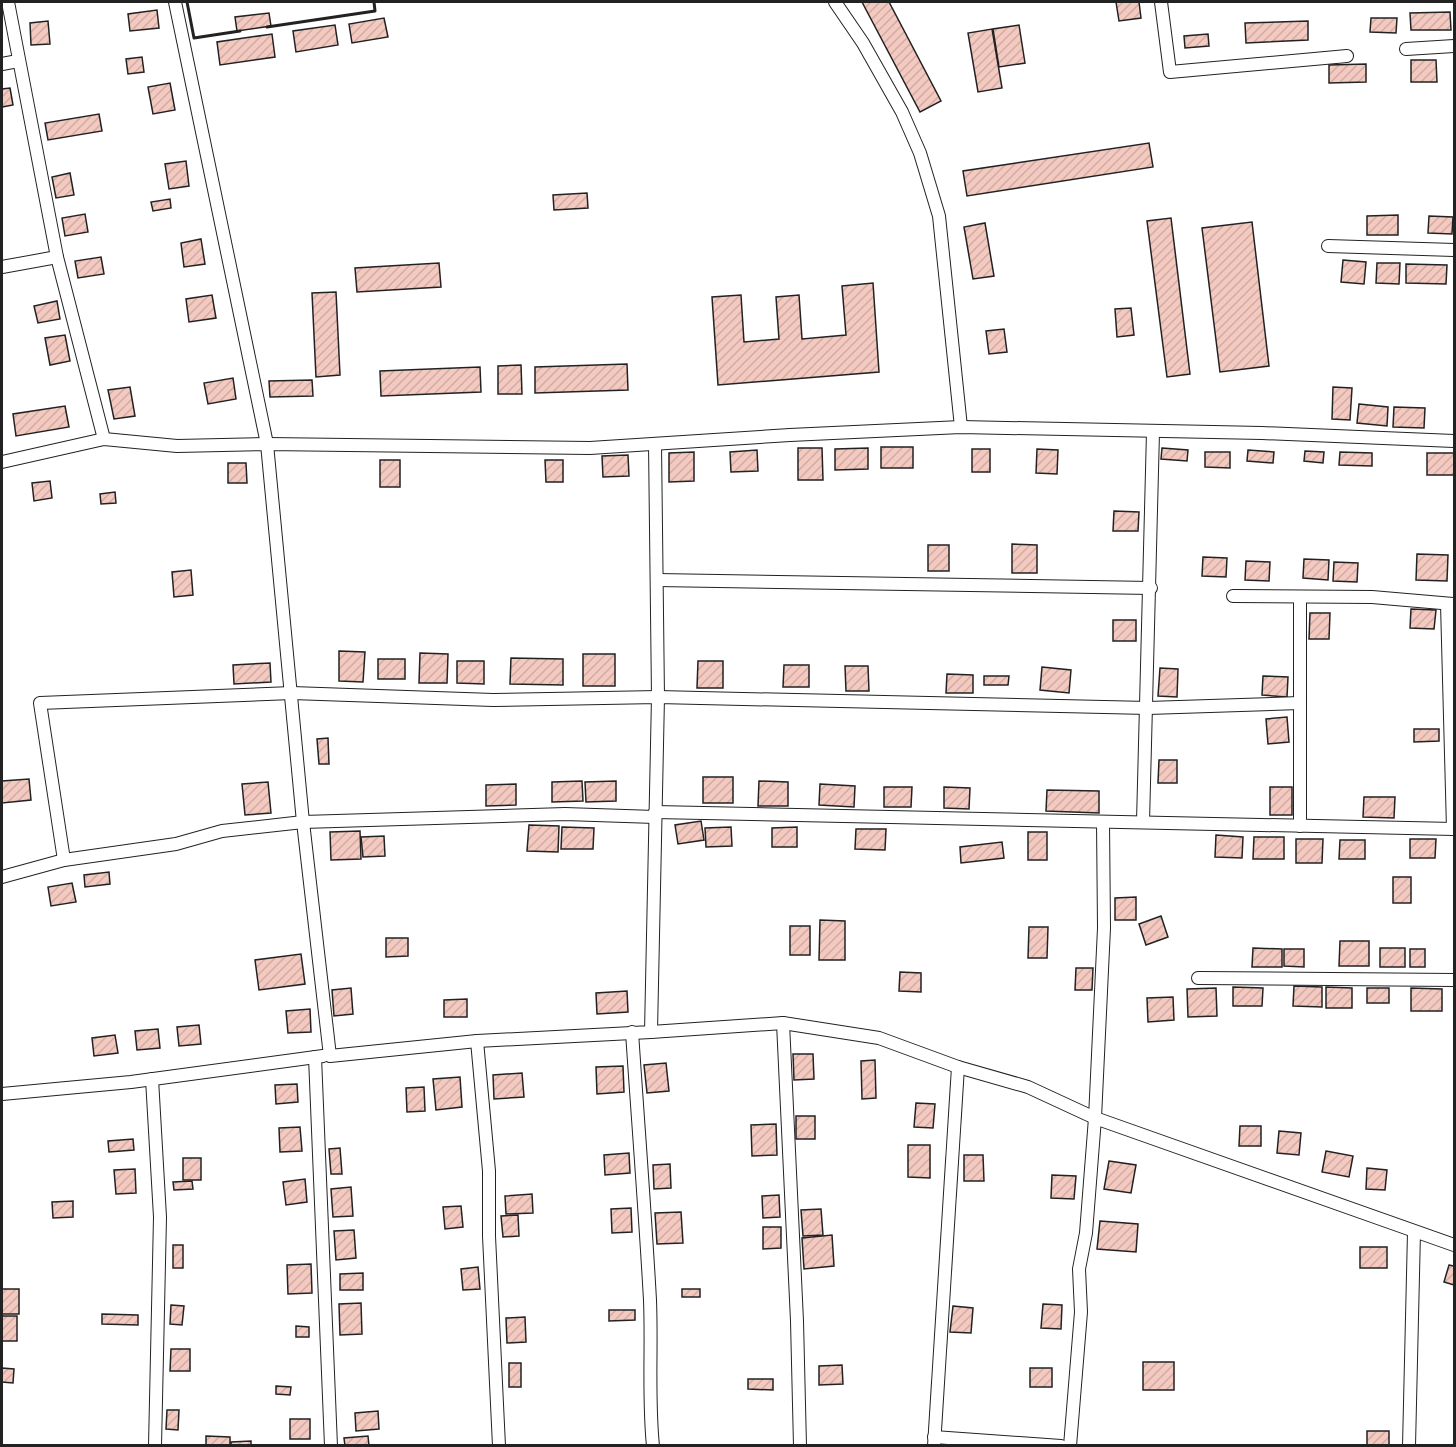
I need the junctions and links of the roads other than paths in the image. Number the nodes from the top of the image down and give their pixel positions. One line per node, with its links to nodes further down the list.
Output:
1 (8, 2): 8 (street)
2 (175, 2): 18 (street)
3 (835, 2): 14 (street)
4 (1161, 2): 7 (street)
5 (1455, 46): 6 (street)
6 (1406, 49)
7 (1347, 56)
8 (18, 61): 9 (street); 12 (street)
9 (2, 64)
10 (1328, 246): 11 (street)
11 (1455, 250)
12 (57, 257): 13 (street); 16 (street)
13 (2, 267)
14 (961, 427): 15 (street); 19 (street)
15 (1153, 432): 17 (street); 22 (street)
16 (104, 439): 18 (street); 20 (street)
17 (1455, 441)
18 (267, 444): 19 (street); 26 (street)
19 (655, 444): 21 (street)
20 (2, 462)
21 (657, 580): 22 (street); 27 (street)
22 (1151, 588): 29 (street)
23 (1233, 596): 24 (street)
24 (1300, 597): 25 (street); 28 (street)
25 (1451, 604): 35 (street)
26 (292, 693): 27 (street); 31 (street); 36 (street)
27 (658, 697): 29 (street); 30 (street)
28 (1300, 703): 29 (street); 34 (street)
29 (1148, 708): 33 (street)
30 (655, 814): 31 (street); 32 (street); 42 (street)
31 (303, 822): 36 (street); 44 (street)
32 (1103, 822): 33 (street); 49 (street)
33 (1143, 822): 34 (street)
34 (1300, 826): 35 (street)
35 (1454, 829)
36 (64, 861): 37 (street)
37 (2, 878)
38 (1198, 978): 39 (street)
39 (1455, 980)
40 (783, 1023): 42 (street); 46 (street); 57 (street)
41 (632, 1032): 42 (street); 43 (street); 56 (street)
42 (651, 1032)
43 (477, 1041): 44 (street); 55 (street)
44 (330, 1056): 45 (street)
45 (315, 1057): 47 (street); 54 (street)
46 (958, 1067): 49 (street); 52 (street)
47 (152, 1079): 48 (street); 53 (street)
48 (2, 1094)
49 (1095, 1118): 50 (street); 59 (street)
50 (1414, 1232): 51 (street); 60 (street)
51 (1455, 1245)
52 (934, 1441): 58 (street)
53 (155, 1446)
54 (331, 1446)
55 (499, 1446)
56 (653, 1446)
57 (800, 1446)
58 (1061, 1446)
59 (1070, 1446)
60 (1409, 1446)

